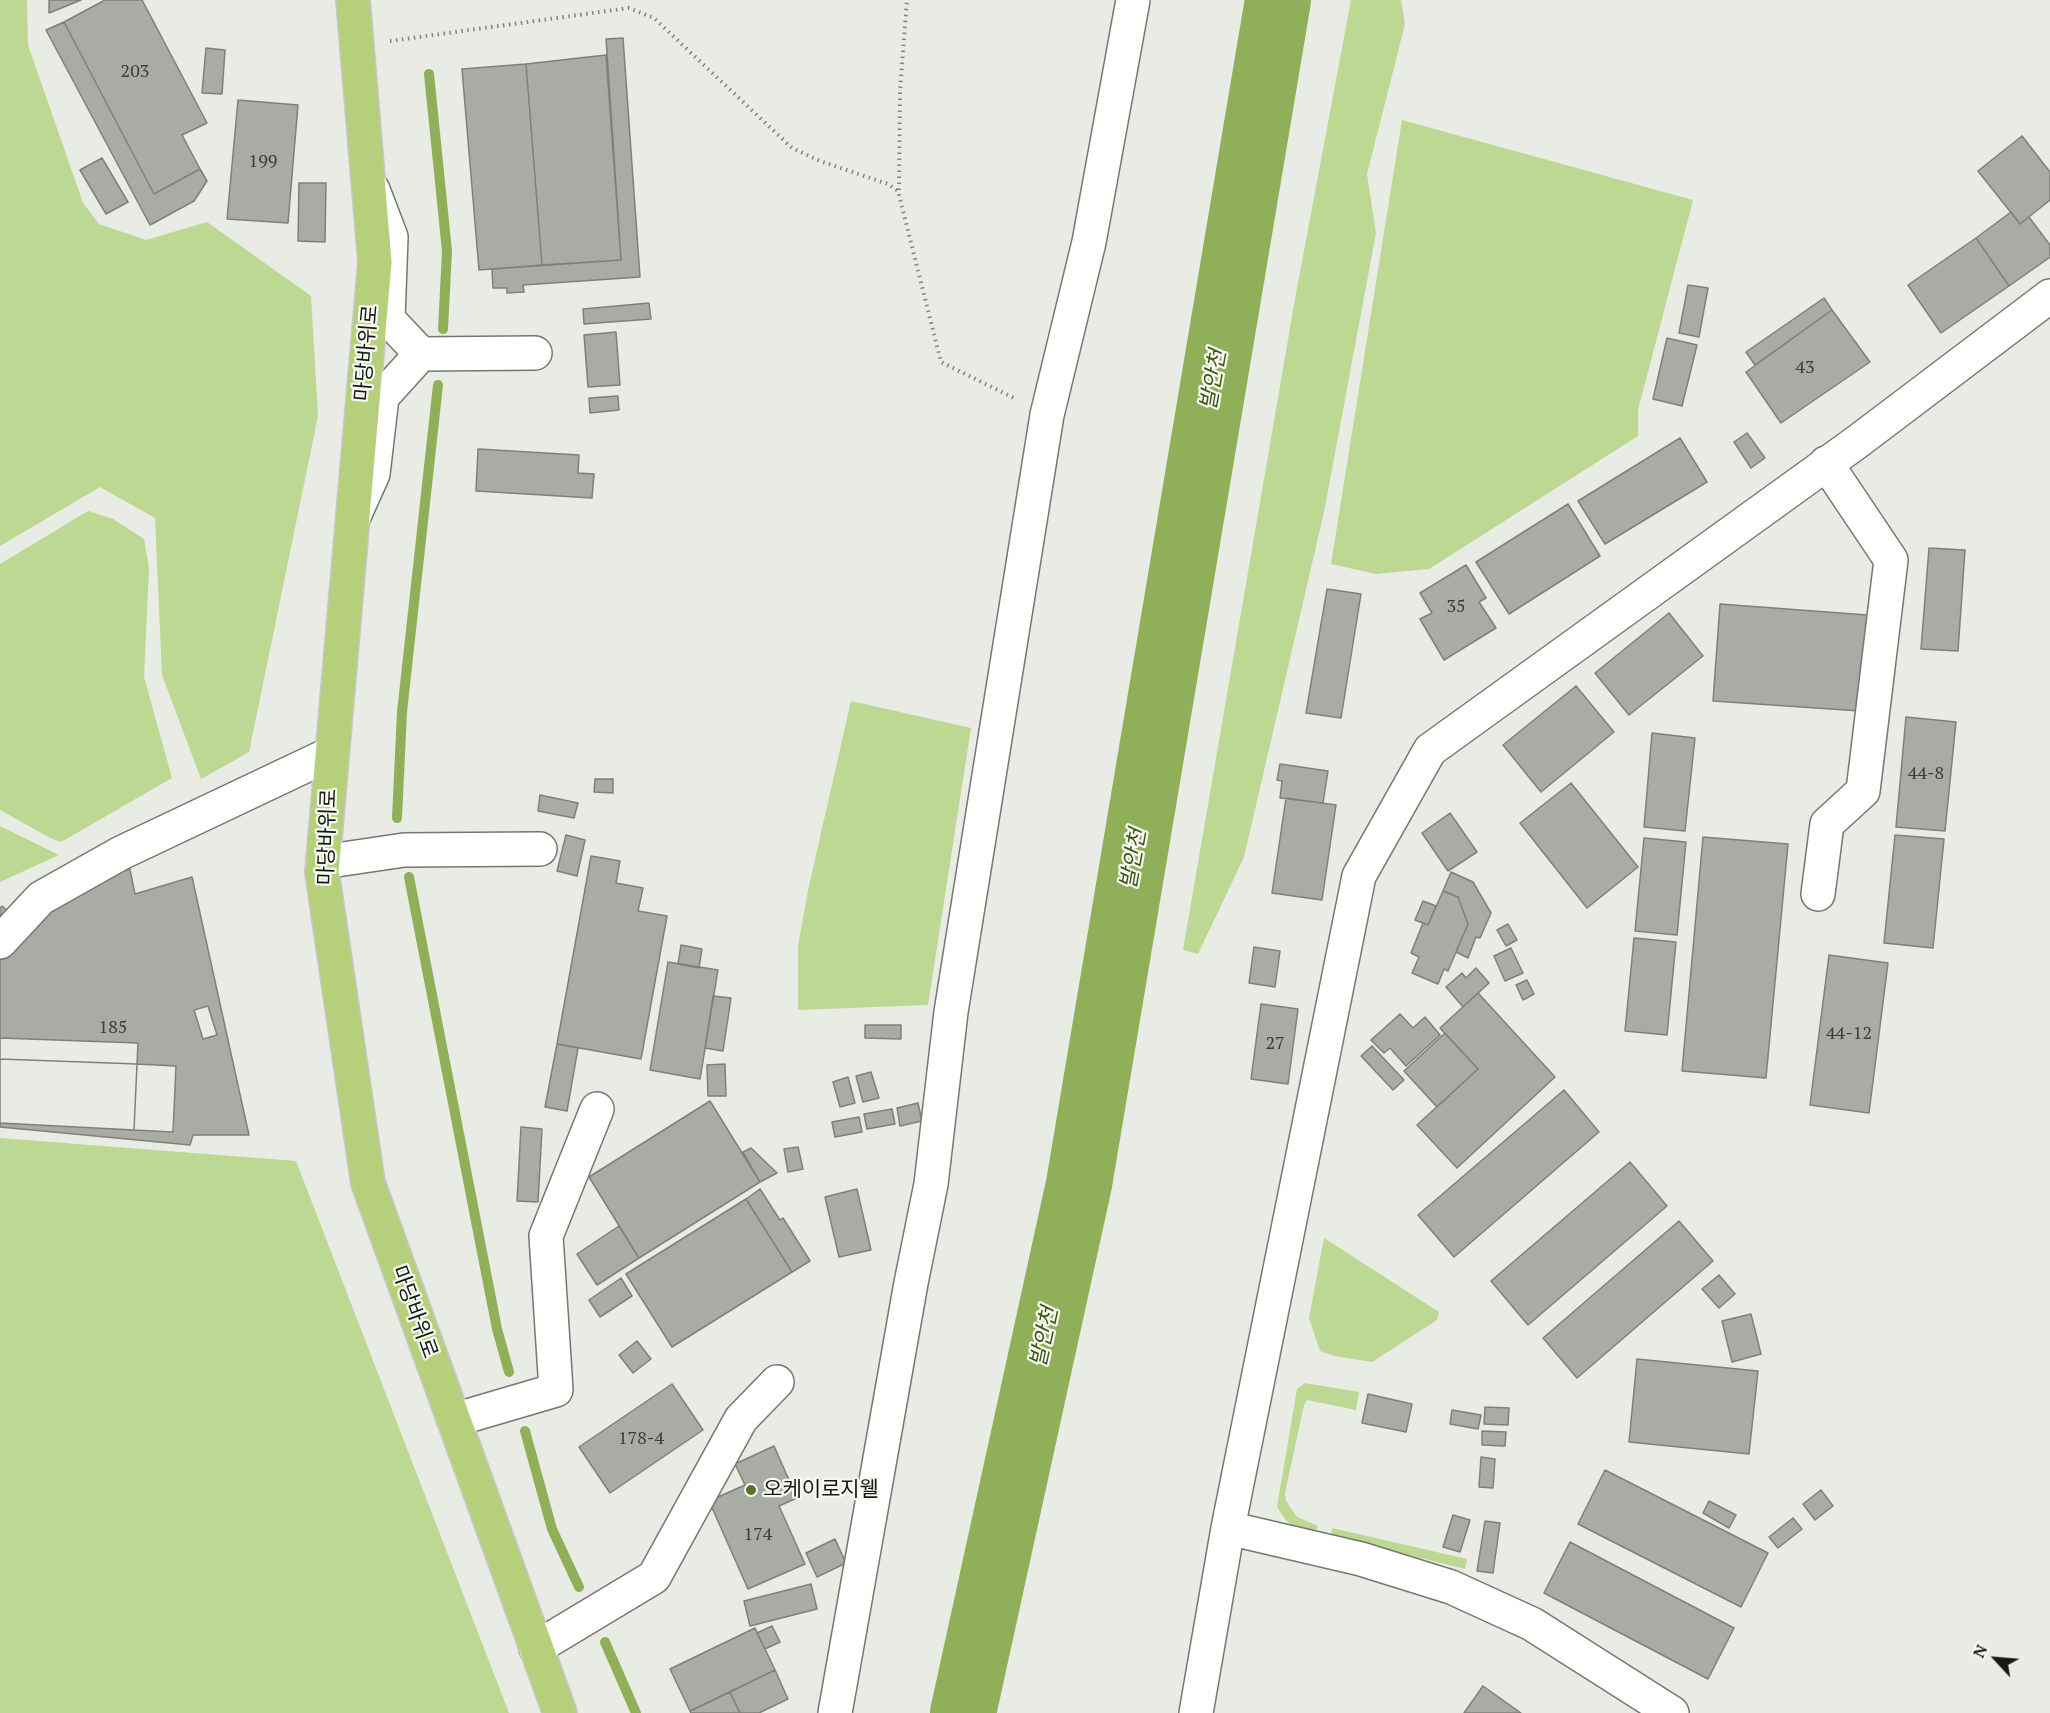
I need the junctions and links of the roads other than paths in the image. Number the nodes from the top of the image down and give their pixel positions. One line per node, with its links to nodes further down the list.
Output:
1 (353, 0): 3 (main road, 마당바위로)
2 (1133, 0): 20 (street)
3 (368, 178): 6 (street); 8 (main road, 마당바위로)
4 (2050, 296): 7 (street)
5 (535, 353): 6 (street)
6 (421, 354): 8 (street)
7 (1826, 463): 12 (street); 17 (street)
8 (353, 518): 9 (main road, 마당바위로)
9 (332, 753): 11 (main road, 마당바위로); 13 (street)
10 (540, 849): 11 (street)
11 (323, 862): 16 (main road, 마당바위로)
12 (1818, 894)
13 (0, 942)
14 (597, 1109): 16 (street)
15 (777, 1382): 18 (street)
16 (454, 1420): 18 (main road, 마당바위로)
17 (1228, 1528): 21 (street); 22 (street)
18 (536, 1648): 19 (main road, 마당바위로)
19 (560, 1713)
20 (835, 1713)
21 (1196, 1713)
22 (1672, 1713)

